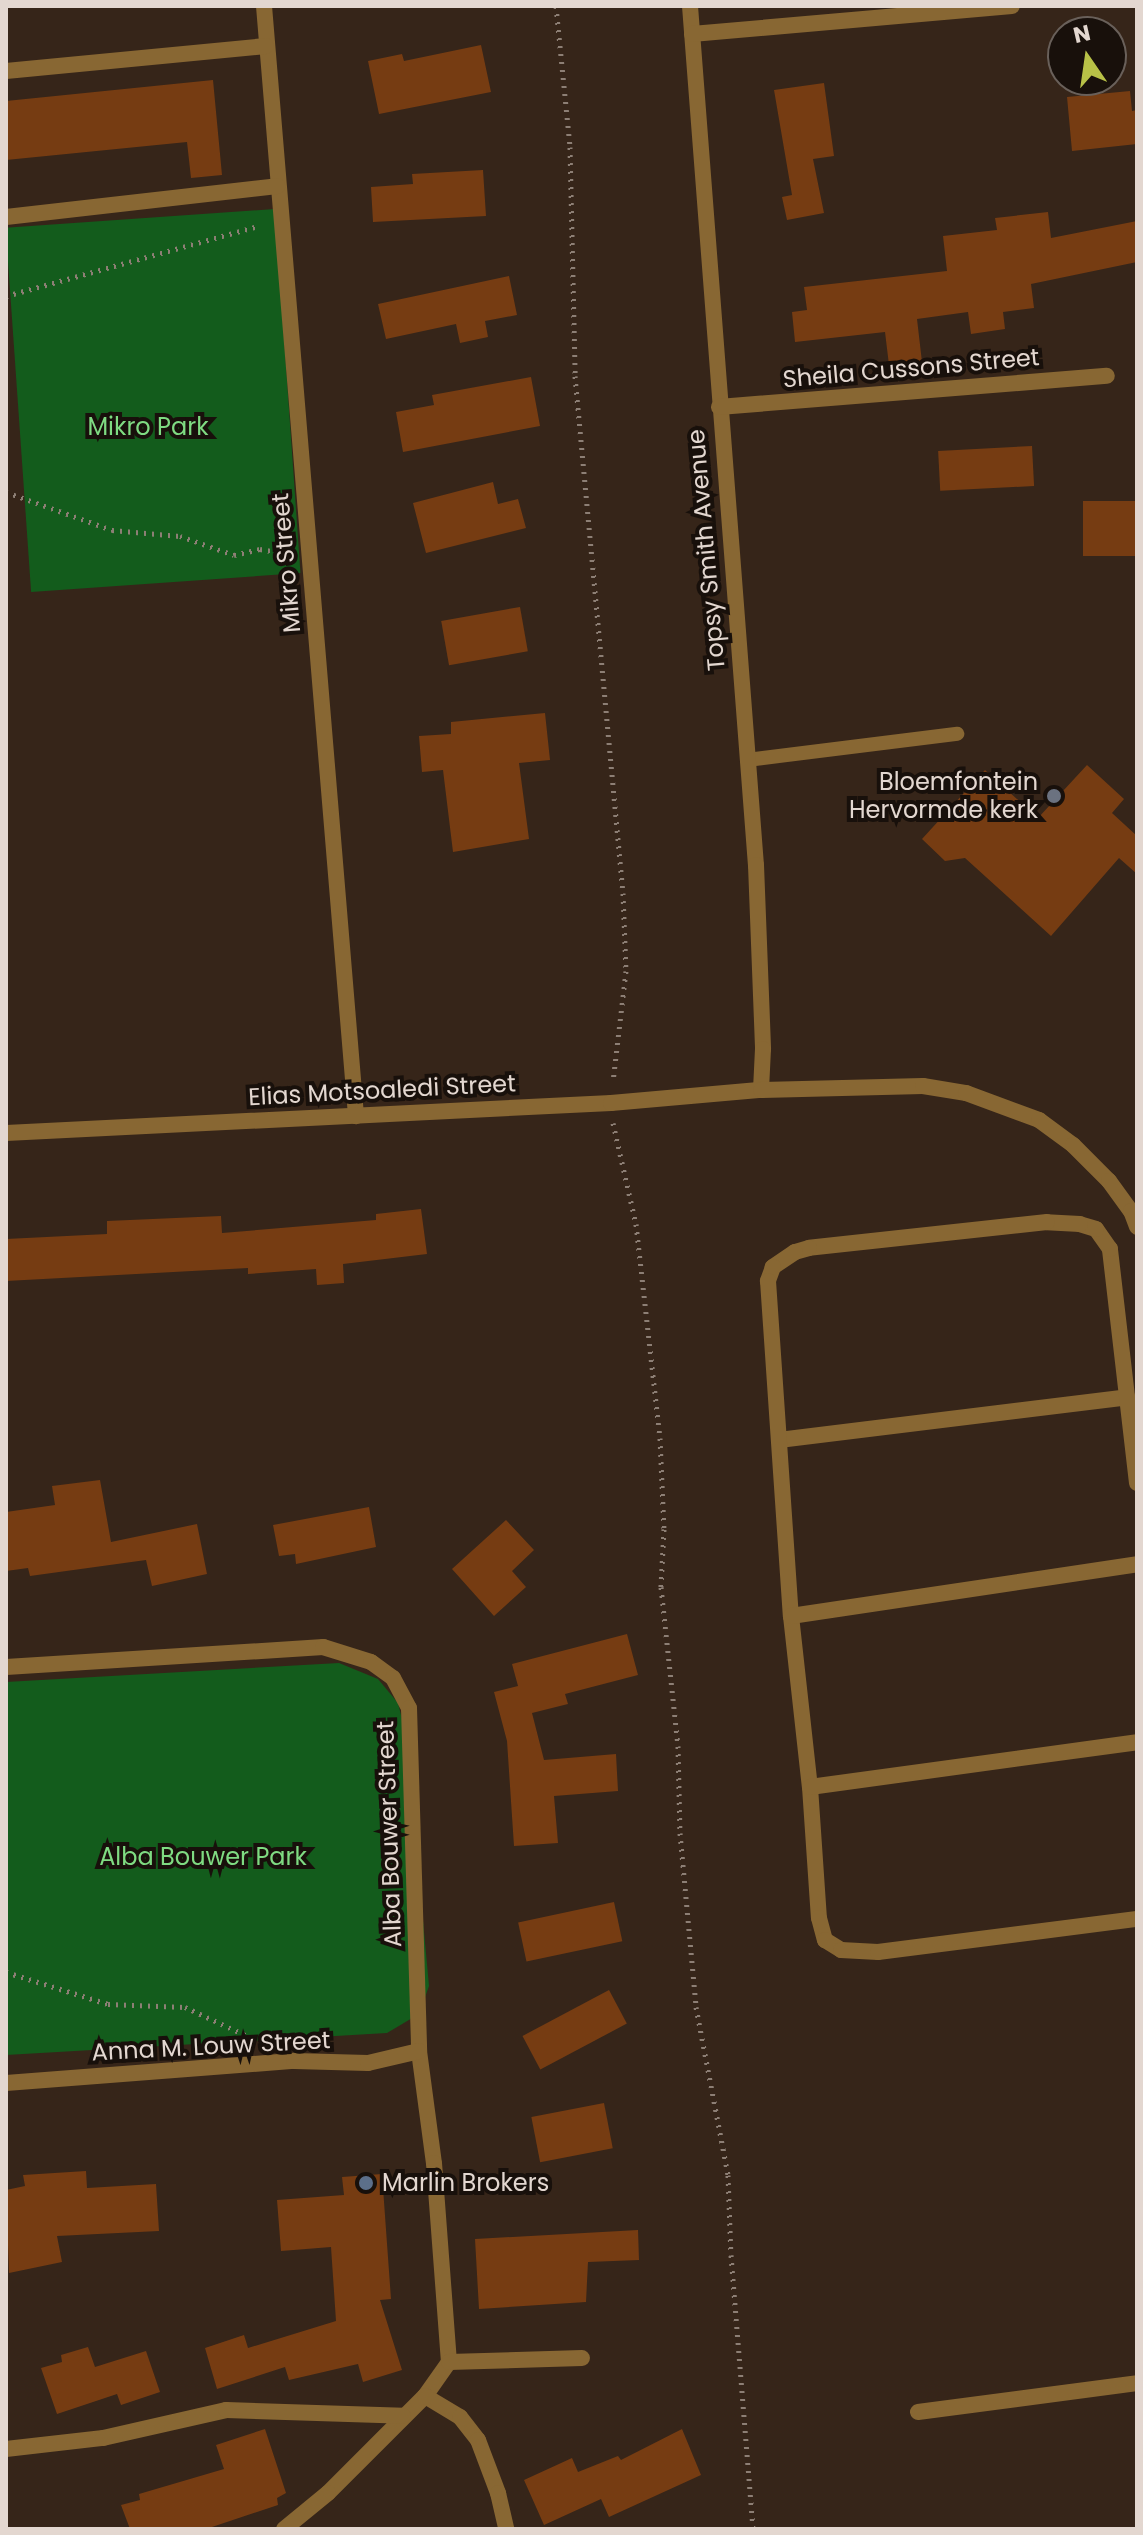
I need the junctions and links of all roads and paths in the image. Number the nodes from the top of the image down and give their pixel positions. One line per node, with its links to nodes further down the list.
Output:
1 (264, 6): 6 (street, Mikro Street)
2 (556, 6): 19 (path)
3 (690, 6): 5 (street, Topsy Smith Avenue)
4 (1012, 6): 5 (street)
5 (692, 34): 13 (street, Topsy Smith Avenue)
6 (266, 46): 7 (street); 8 (street, Mikro Street)
7 (6, 71)
8 (277, 186): 9 (street); 10 (street, Mikro Street)
9 (6, 217)
10 (280, 220): 11 (path); 15 (street, Mikro Street)
11 (6, 296)
12 (1107, 376): 13 (street, Sheila Cussons Street)
13 (719, 407): 17 (street, Topsy Smith Avenue)
14 (6, 492): 15 (path)
15 (310, 555): 20 (street, Mikro Street)
16 (957, 734): 17 (lane)
17 (747, 760): 18 (street, Topsy Smith Avenue)
18 (761, 1090): 19 (street, Elias Motsoaledi Street); 22 (street, Elias Motsoaledi Street)
19 (611, 1103): 20 (street, Elias Motsoaledi Street); 45 (path)
20 (356, 1116): 21 (street, Elias Motsoaledi Street)
21 (6, 1133)
22 (1137, 1227)
23 (1127, 1397): 24 (street); 24 (street); 25 (street)
24 (779, 1440): 27 (street)
25 (1137, 1483)
26 (1137, 1564): 27 (street)
27 (791, 1616): 30 (street)
28 (6, 1667): 34 (street, Alba Bouwer Street)
29 (1137, 1742): 30 (street)
30 (810, 1787): 31 (street)
31 (1137, 1919)
32 (6, 1972): 33 (path)
33 (265, 2044)
34 (419, 2051): 35 (street, Anna M. Louw Street); 37 (street, Alba Bouwer Street)
35 (6, 2083)
36 (582, 2358): 37 (street)
37 (449, 2362): 39 (street)
38 (1137, 2383): 40 (street)
39 (425, 2396): 41 (street); 44 (street)
40 (918, 2412)
41 (403, 2416): 42 (street); 43 (street)
42 (6, 2449)
43 (284, 2529)
44 (506, 2529)
45 (753, 2529)

